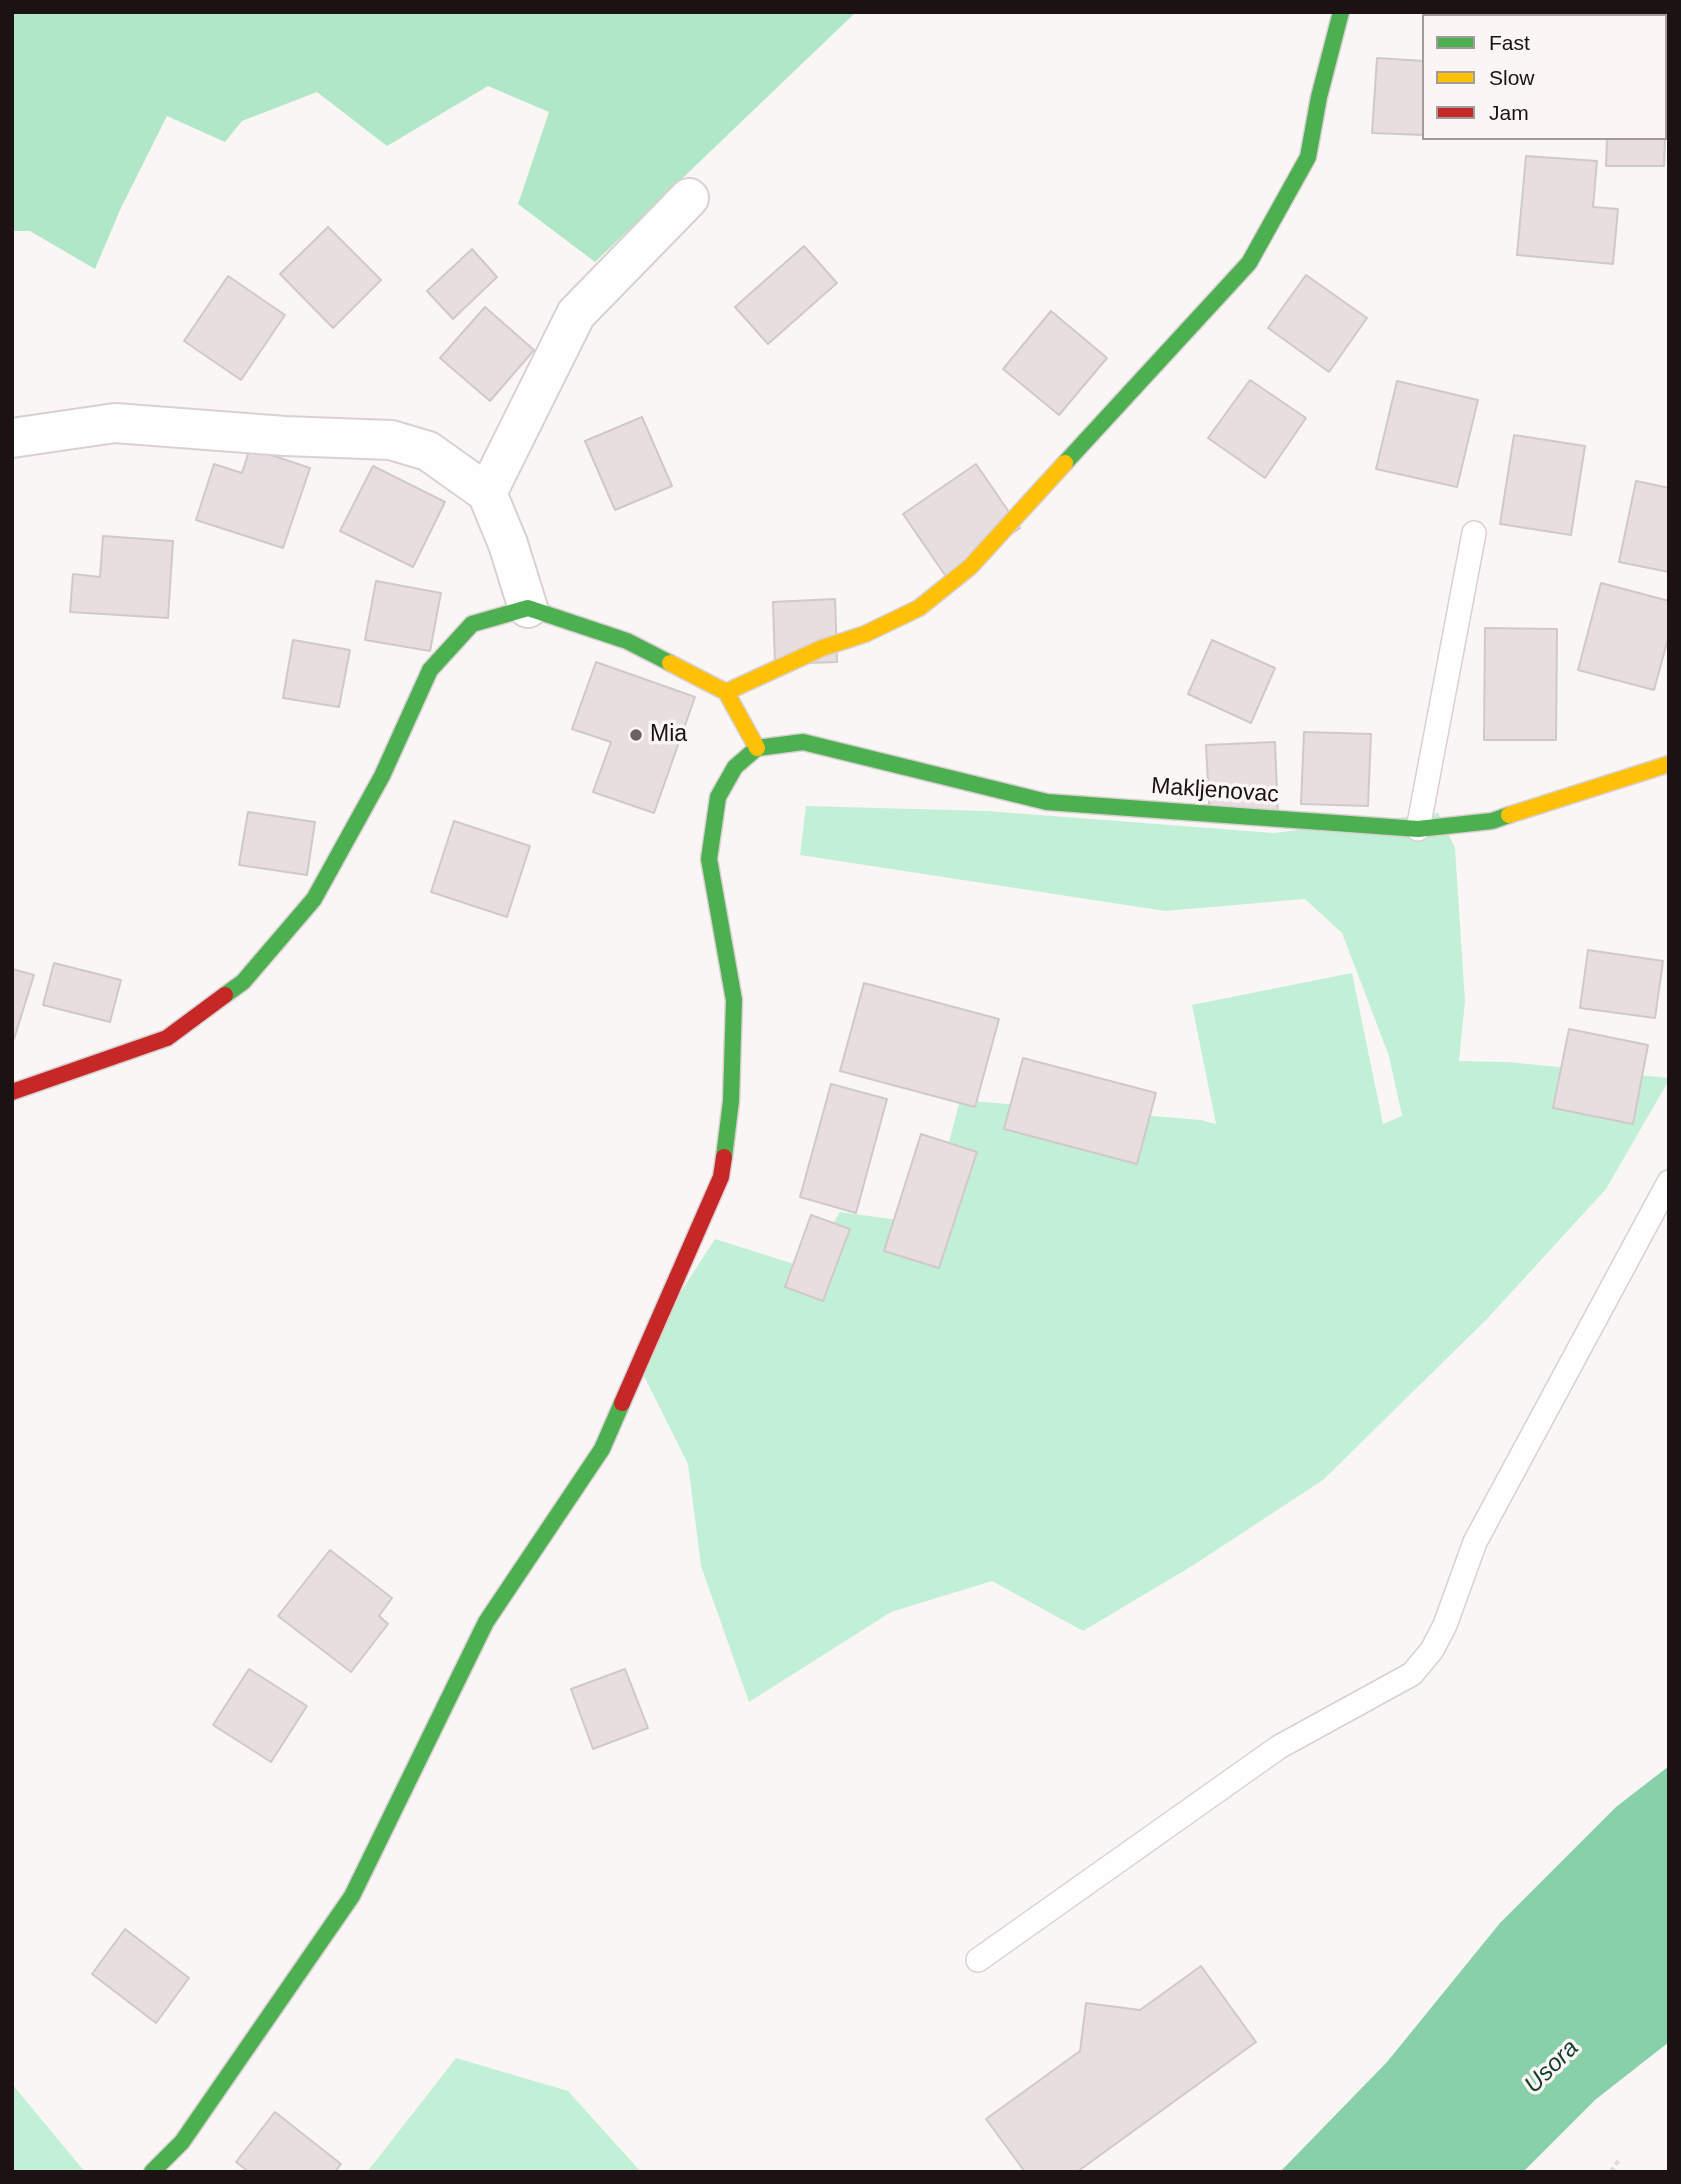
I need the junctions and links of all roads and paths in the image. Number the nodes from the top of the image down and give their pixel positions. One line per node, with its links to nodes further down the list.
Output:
1 (1341, 12): 7 (street)
2 (689, 198): 4 (street)
3 (12, 438): 4 (street)
4 (487, 493): 6 (street)
5 (1474, 533): 10 (lane)
6 (528, 608): 7 (street); 11 (street)
7 (726, 692): 8 (street)
8 (757, 748): 10 (street, Makljenovac); 15 (street)
9 (1669, 764): 10 (street, Makljenovac)
10 (1418, 829)
11 (12, 1092)
12 (1669, 1182): 13 (lane)
13 (978, 1960)
14 (1620, 2158): 16 (path)
15 (152, 2172)
16 (1612, 2172)

